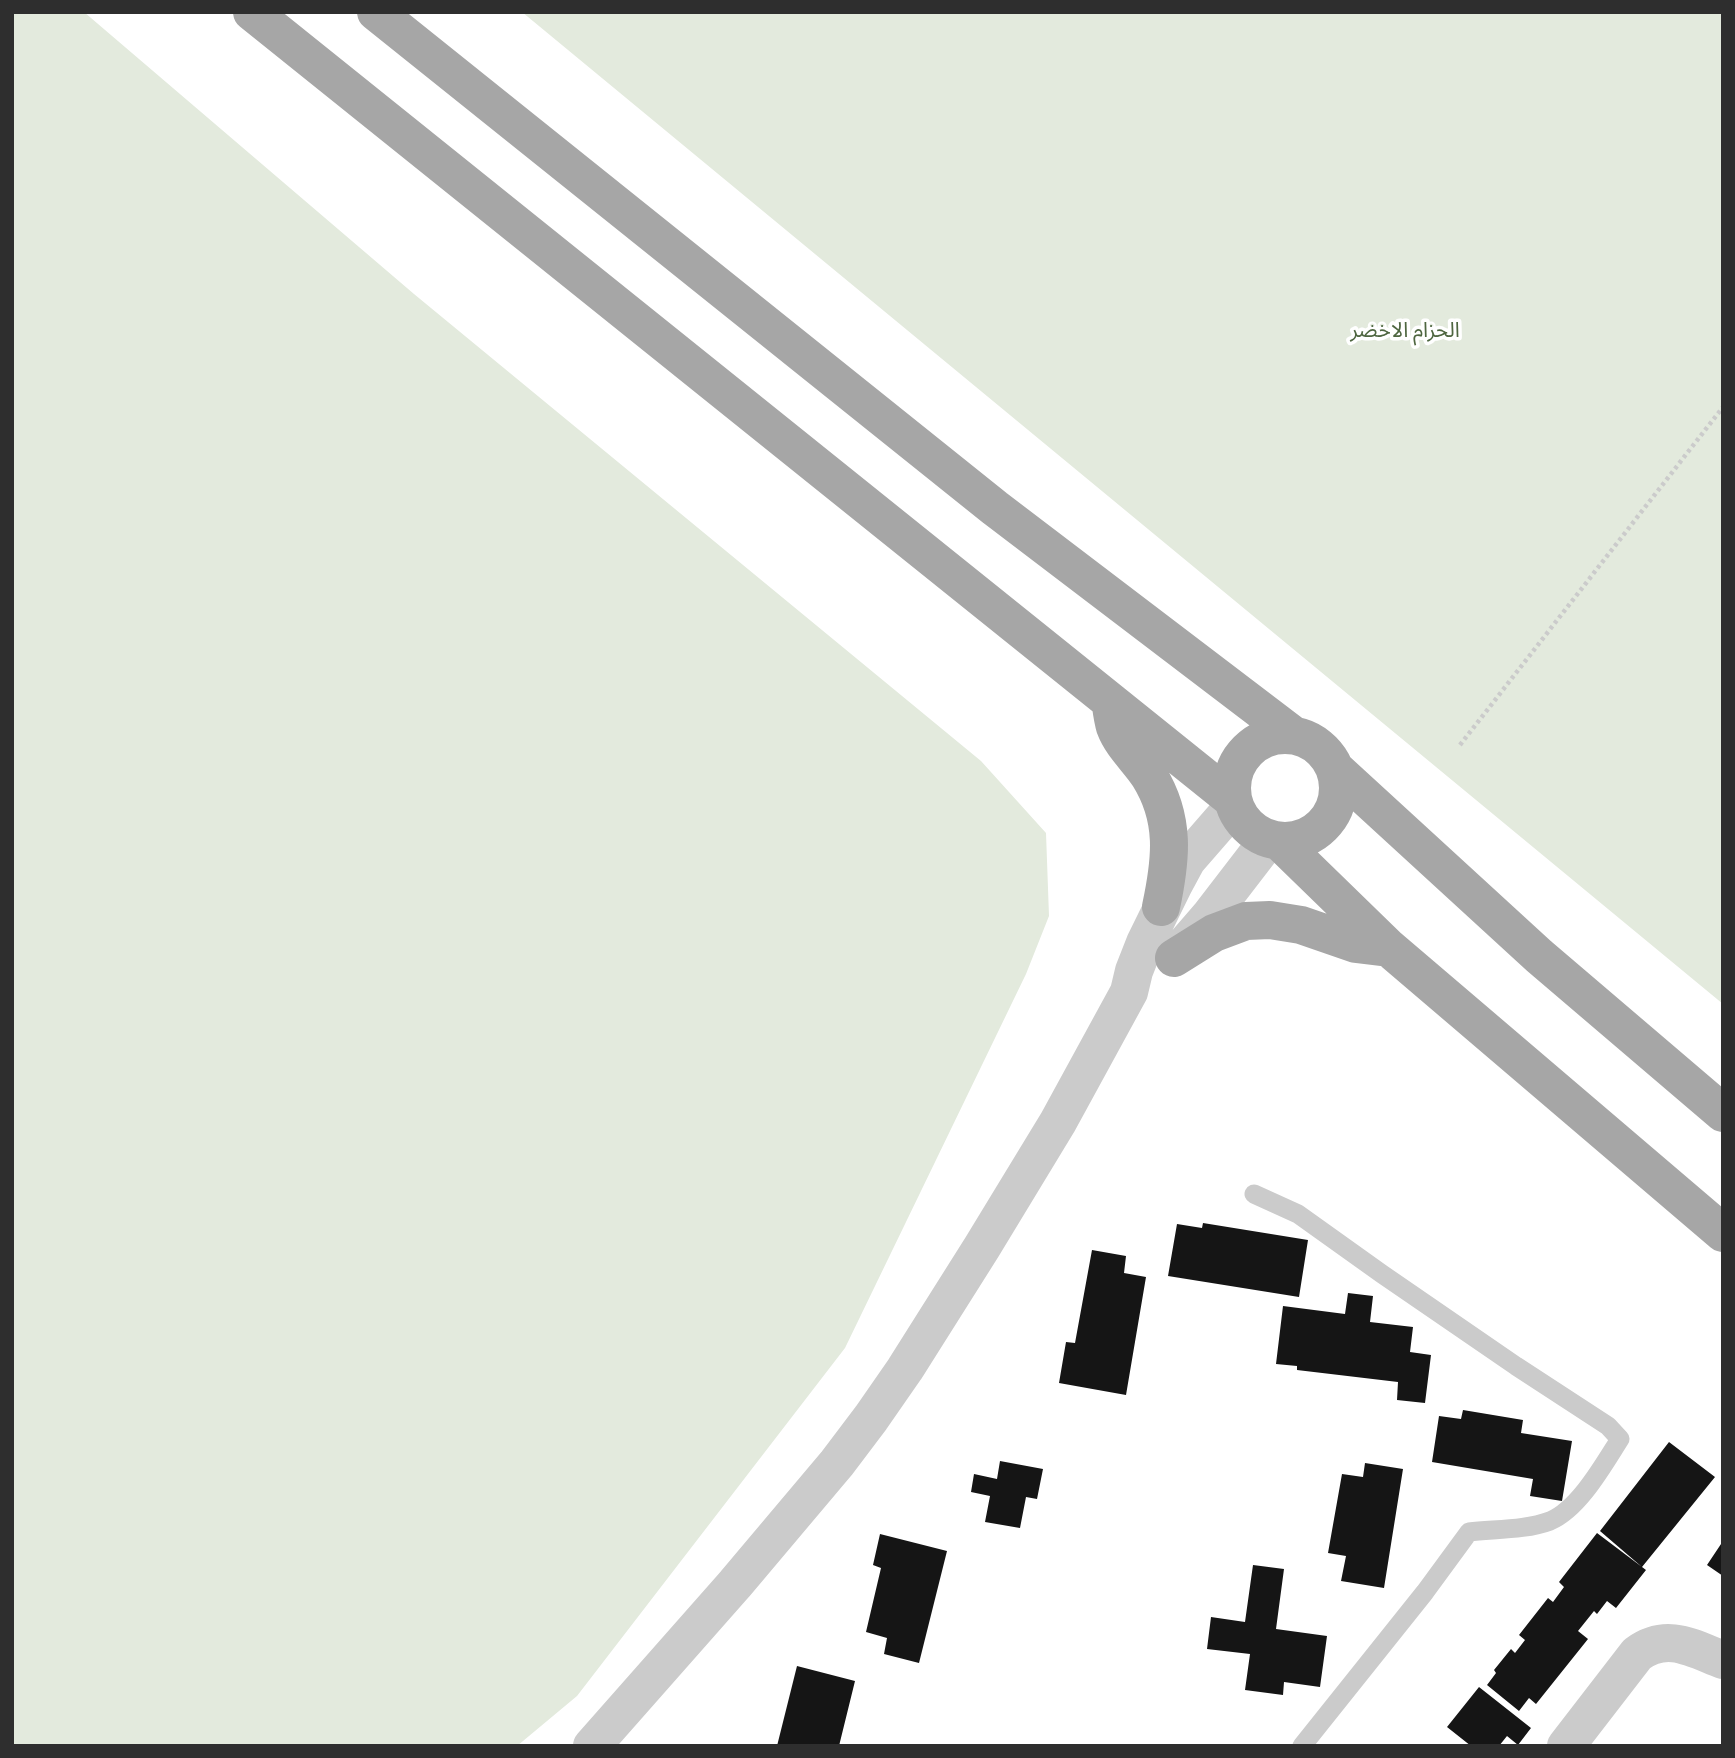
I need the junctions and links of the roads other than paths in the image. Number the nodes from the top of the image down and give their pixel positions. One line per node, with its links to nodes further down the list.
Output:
1 (252, 12): 3 (main road)
2 (376, 12): 4 (main road)
3 (1110, 700): 6 (main road); 8 (main road)
4 (1292, 734): 5 (main road); 6 (main road)
5 (1335, 769): 7 (main road); 12 (main road)
6 (1233, 803): 7 (main road); 8 (street)
7 (1274, 840): 9 (main road); 10 (street)
8 (1161, 908): 11 (street)
9 (1389, 948): 10 (main road); 14 (main road)
10 (1174, 958): 11 (street)
11 (1129, 992): 16 (street)
12 (1723, 1113)
13 (1254, 1194): 17 (lane)
14 (1723, 1233)
15 (1723, 1660): 18 (street)
16 (592, 1746)
17 (1302, 1746)
18 (1566, 1746)

